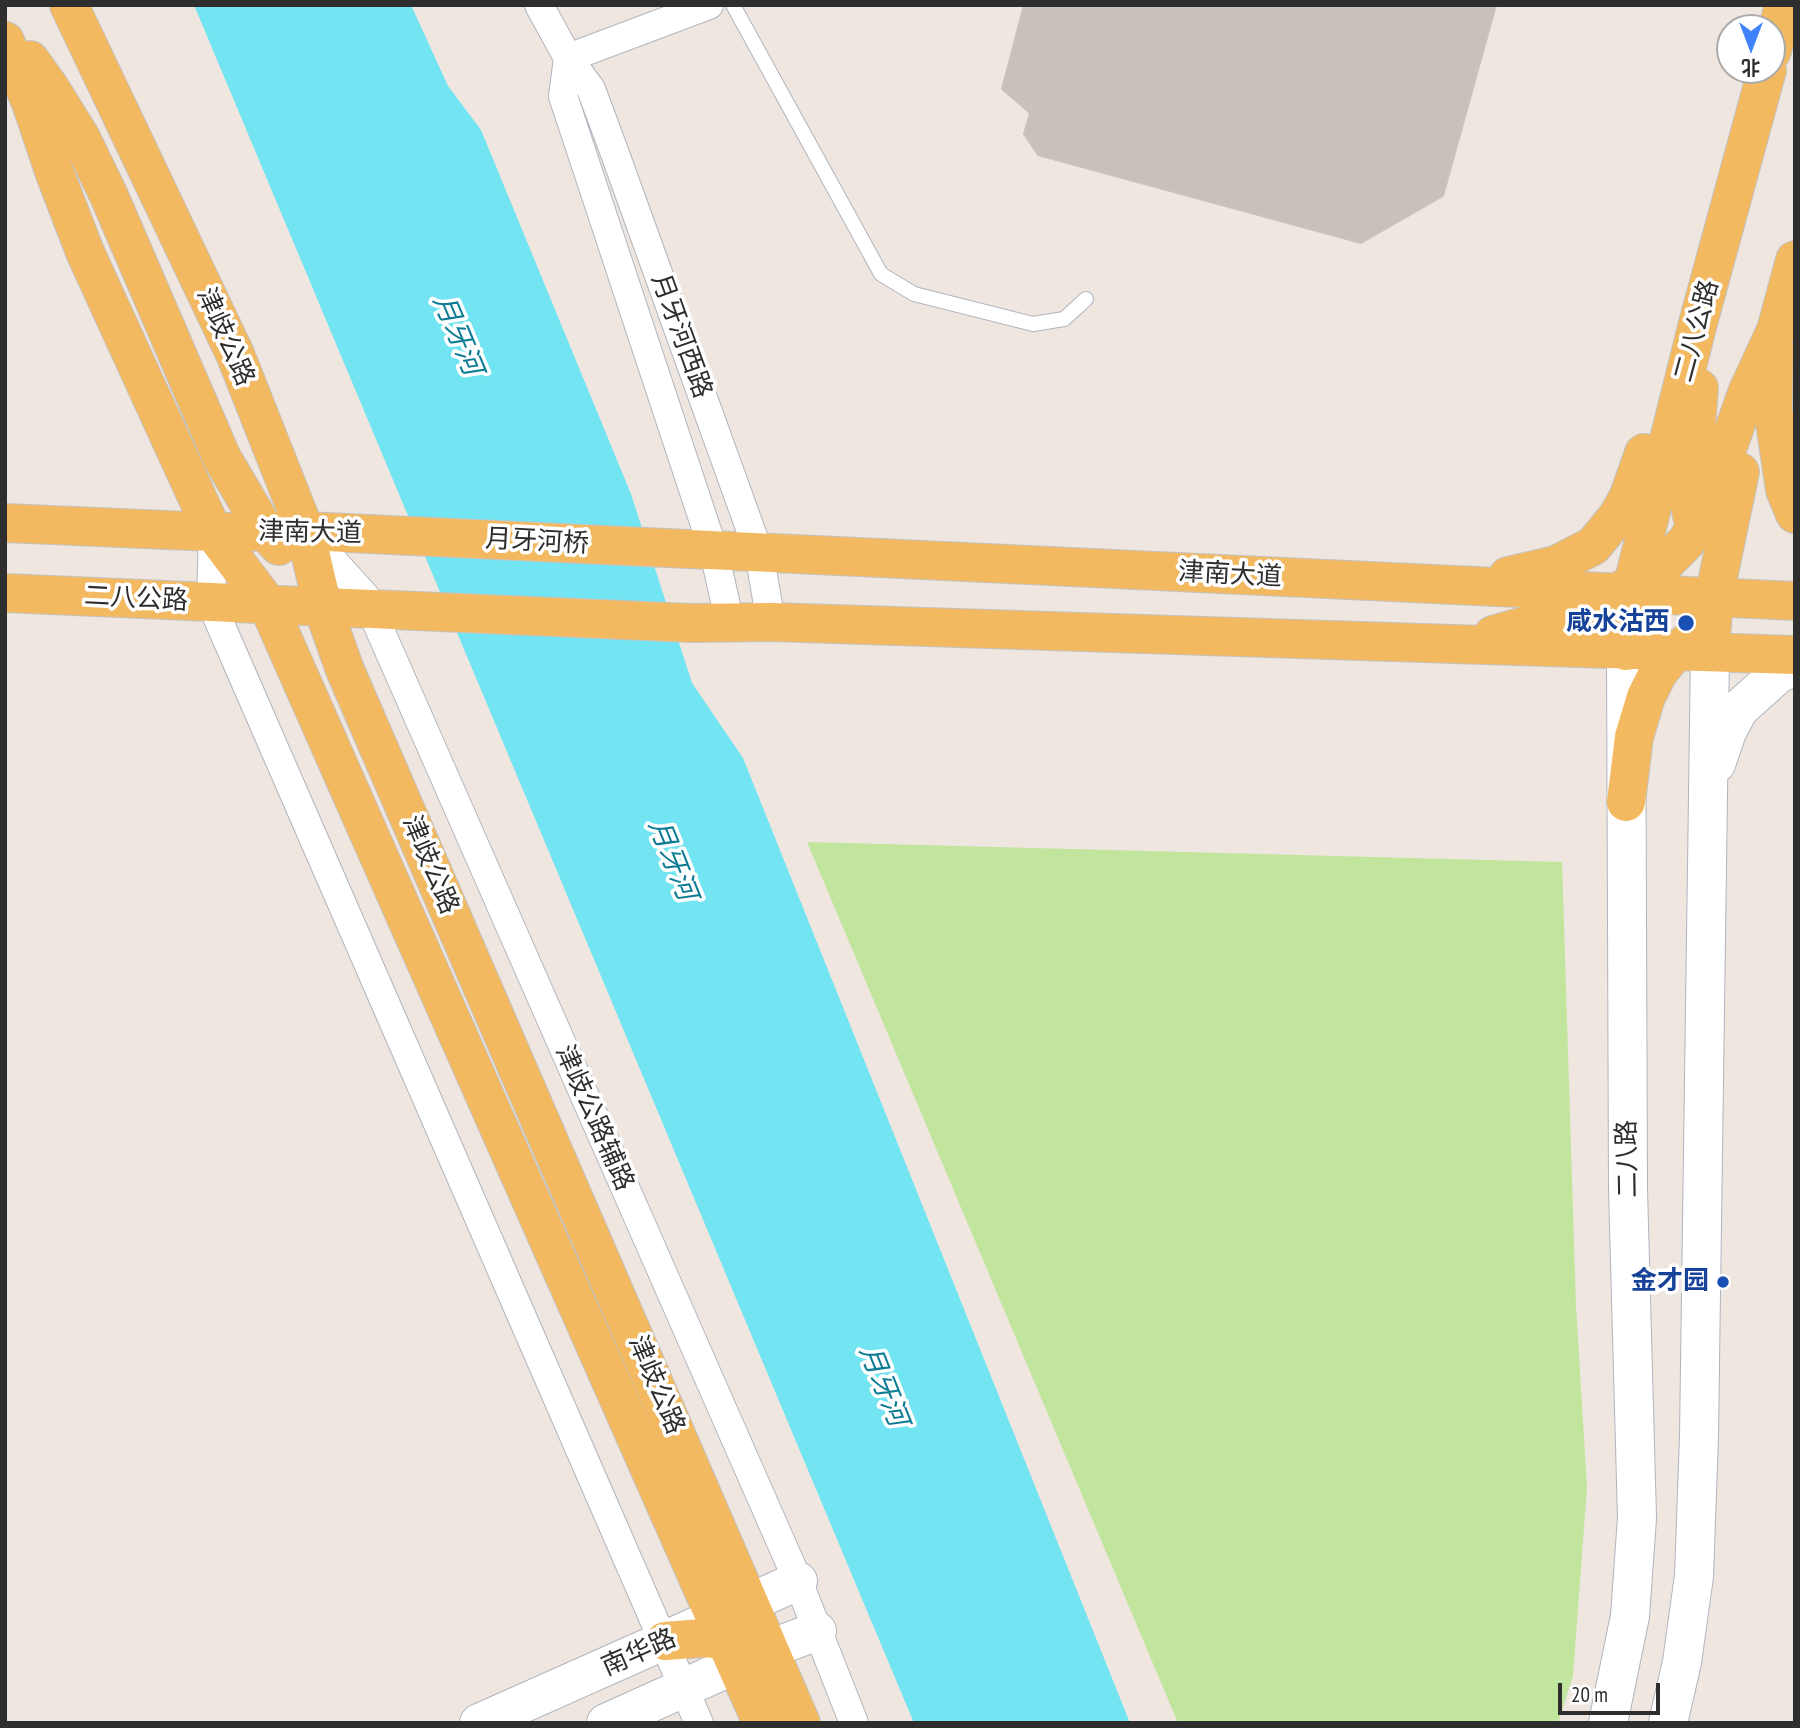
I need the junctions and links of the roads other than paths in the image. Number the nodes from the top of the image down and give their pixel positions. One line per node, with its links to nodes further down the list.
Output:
1 (69, 5): 17 (main road, 津歧公路)
2 (539, 5): 7 (street, 月牙河西路)
3 (709, 5): 7 (street)
4 (733, 5): 10 (lane)
5 (5, 26): 16 (main road)
6 (5, 41): 18 (main road, 津歧公路)
7 (568, 58): 21 (street, 月牙河西路); 22 (street, 月牙河西路)
8 (1763, 84): 11 (main road, 二八公路)
9 (1795, 260): 12 (main road)
10 (1086, 299)
11 (1698, 323): 15 (main road); 23 (main road); 24 (main road, 二八公路)
12 (1775, 332): 13 (main road); 15 (main road); 30 (main road)
13 (1795, 514)
14 (5, 523): 18 (main road)
15 (1693, 529): 24 (main road); 30 (main road)
16 (265, 531): 17 (main road, 津南大道); 18 (main road, 津南大道); 26 (main road)
17 (305, 531): 19 (main road, 津南大道); 26 (main road, 津歧公路); 29 (street, 津歧公路辅路)
18 (213, 532): 27 (street); 28 (main road, 津歧公路)
19 (407, 536): 20 (main road, 月牙河桥)
20 (666, 549): 21 (main road, 津南大道)
21 (713, 552): 22 (main road, 津南大道); 32 (street, 月牙河西路)
22 (758, 553): 23 (main road, 津南大道); 31 (street, 月牙河西路)
23 (1446, 585): 24 (main road, 津南大道)
24 (1626, 590): 30 (main road, 津南大道); 33 (main road); 34 (main road, 二八路)
25 (5, 593): 27 (main road, 二八公路)
26 (321, 594): 28 (main road); 29 (main road); 40 (main road, 津歧公路)
27 (211, 603): 28 (main road, 二八公路); 42 (street)
28 (267, 603): 43 (main road, 津歧公路)
29 (368, 603): 32 (main road, 津南大道); 39 (street, 津歧公路辅路)
30 (1742, 614): 34 (main road, 津南大道); 35 (main road, 津南大道); 37 (main road); 38 (main road)
31 (771, 622): 32 (main road, 津南大道); 33 (main road, 津南大道)
32 (730, 623)
33 (1443, 644): 34 (main road, 津南大道)
34 (1626, 650): 37 (main road, 二八路)
35 (1795, 655)
36 (1795, 666): 38 (main road)
37 (1626, 802): 49 (main road, 二八路)
38 (1707, 804): 50 (main road)
39 (798, 1581): 40 (main road, 南华路); 41 (street, 津歧公路辅路)
40 (750, 1602): 43 (main road, 南华路); 43 (main road, 津歧公路)
41 (817, 1631): 43 (main road, 南华路); 48 (street, 津歧公路辅路)
42 (665, 1642): 43 (main road, 南华路); 44 (street); 46 (main road, 南华路)
43 (741, 1646): 44 (main road, 南华路); 45 (main road, 津歧公路)
44 (692, 1706): 45 (main road); 47 (main road, 南华路)
45 (776, 1711)
46 (479, 1723)
47 (606, 1723)
48 (855, 1723)
49 (1608, 1723)
50 (1668, 1723)

